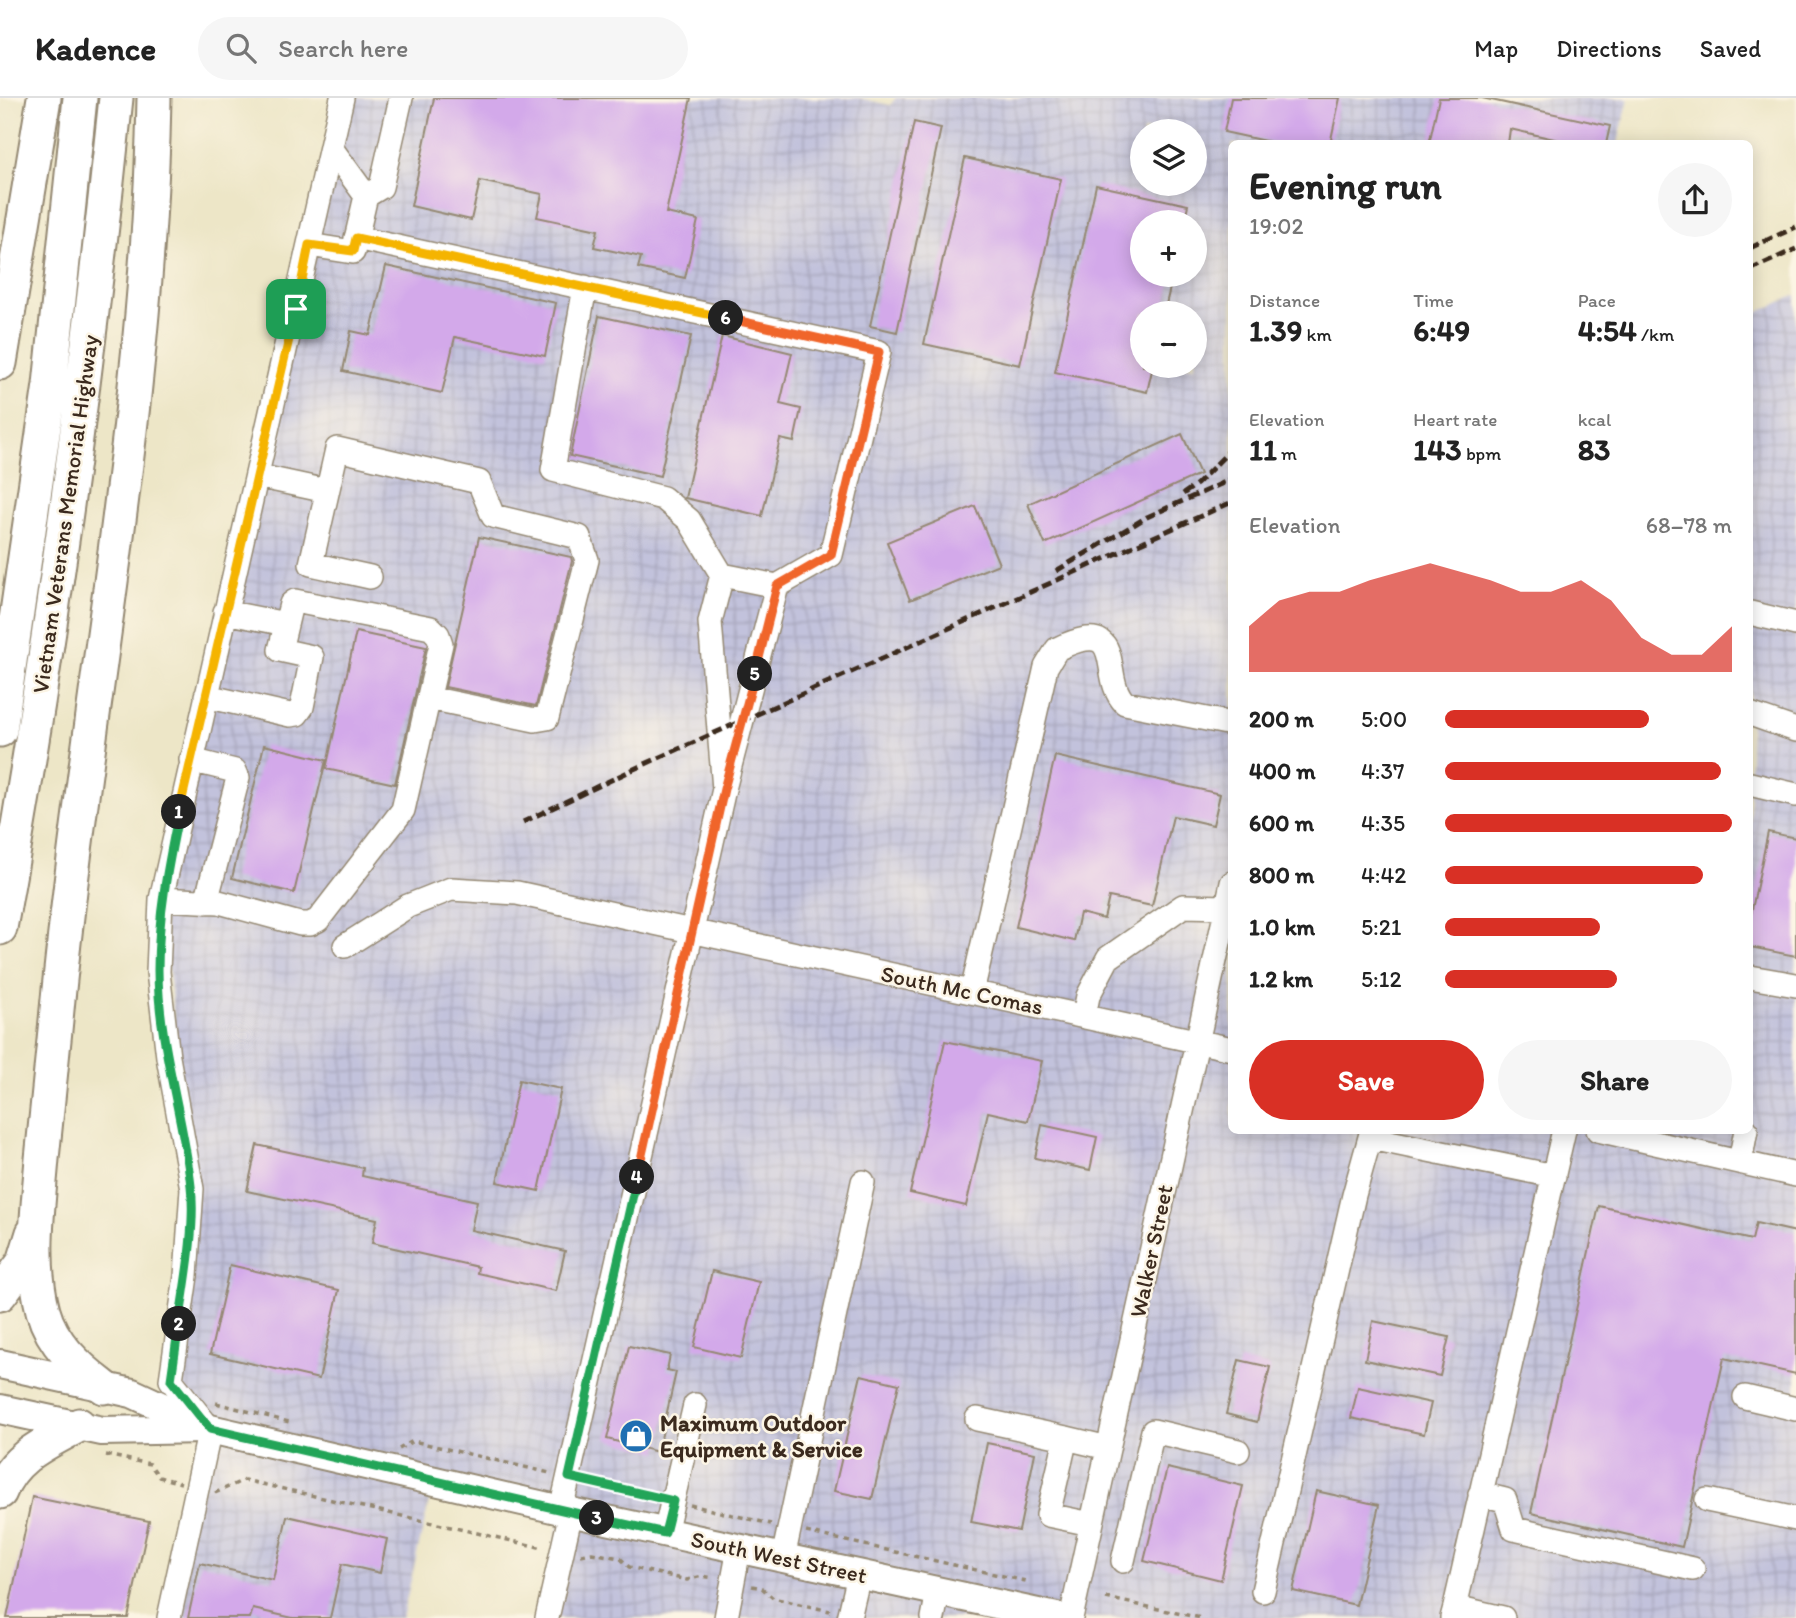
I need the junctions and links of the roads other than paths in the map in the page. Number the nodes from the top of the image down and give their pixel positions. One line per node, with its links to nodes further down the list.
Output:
1 (44, 98): 12 (highway)
2 (80, 98): 26 (highway, Vietnam Veterans Memorial Highway)
3 (116, 98): 36 (highway, Vietnam Veterans Memorial Highway)
4 (154, 98): 53 (highway)
5 (342, 98): 7 (street)
6 (401, 98): 8 (street)
7 (331, 148): 8 (street); 10 (street)
8 (366, 196): 9 (street)
9 (356, 238): 10 (street); 11 (street)
10 (309, 245): 13 (street)
11 (585, 287): 15 (street); 17 (street)
12 (0, 363)
13 (257, 476): 14 (street); 18 (street)
14 (327, 491): 16 (street); 23 (street)
15 (722, 575): 17 (street); 30 (street)
16 (370, 577)
17 (777, 586): 30 (street)
18 (225, 612): 20 (street); 22 (street)
19 (1753, 614): 21 (street)
20 (286, 624): 22 (street); 23 (street)
21 (1796, 624)
22 (206, 696): 28 (street)
23 (429, 698): 33 (street)
24 (1753, 715): 27 (street)
25 (1228, 723): 41 (street)
26 (0, 730)
27 (1796, 730)
28 (191, 760): 32 (street); 33 (street)
29 (1753, 785): 31 (street)
30 (724, 789): 37 (street)
31 (1796, 795)
32 (161, 899): 33 (street); 63 (street)
33 (206, 902)
34 (1228, 902): 35 (street, Walker Street)
35 (1227, 907): 42 (street); 43 (street, Walker Street)
36 (0, 928)
37 (692, 932): 38 (street, South Mc Comas); 41 (street, South Mc Comas); 73 (street)
38 (345, 946)
39 (1753, 978): 40 (street)
40 (1796, 985)
41 (972, 992): 42 (street, South Mc Comas)
42 (1084, 1016): 43 (street, South Mc Comas)
43 (1197, 1041): 44 (street, South Mc Comas); 65 (street, Walker Street)
44 (1228, 1048)
45 (1371, 1134): 51 (street); 82 (street)
46 (1563, 1134): 51 (street)
47 (1616, 1134): 49 (street)
48 (1745, 1134): 49 (street)
49 (1740, 1162): 50 (street)
50 (1796, 1175)
51 (1554, 1176): 69 (street)
52 (863, 1182): 78 (street)
53 (36, 1223): 54 (highway); 56 (highway)
54 (0, 1294)
55 (0, 1364): 56 (main road, South West Street)
56 (104, 1387): 63 (main road, South West Street)
57 (1745, 1397): 60 (street)
58 (695, 1405): 76 (street)
59 (0, 1409): 62 (main road, South West Street)
60 (1796, 1409)
61 (977, 1419): 66 (street)
62 (79, 1425): 63 (main road, South West Street); 68 (highway)
63 (210, 1429): 73 (main road, South West Street); 86 (street)
64 (1153, 1431): 65 (street); 67 (street); 72 (street)
65 (1110, 1437): 66 (street); 70 (street, Walker Street)
66 (1066, 1438): 75 (street)
67 (1238, 1451)
68 (0, 1492)
69 (1480, 1494): 80 (street); 84 (street)
70 (1097, 1496): 72 (street); 75 (street, Walker Street)
71 (1707, 1500): 74 (street)
72 (1134, 1505): 79 (street)
73 (566, 1511): 76 (main road, South West Street); 87 (street)
74 (1796, 1519)
75 (1091, 1524): 90 (street, Walker Street)
76 (665, 1533): 77 (main road, South West Street)
77 (738, 1549): 78 (main road, South West Street); 88 (street)
78 (783, 1558): 81 (main road, South West Street)
79 (1124, 1561)
80 (1693, 1569)
81 (859, 1574): 83 (main road, South West Street); 85 (street)
82 (1263, 1591)
83 (936, 1605): 89 (main road, South West Street)
84 (1453, 1613): 91 (street)
85 (849, 1617)
86 (169, 1618)
87 (547, 1618)
88 (726, 1618)
89 (1061, 1618)
90 (1071, 1618)
91 (1503, 1618)

